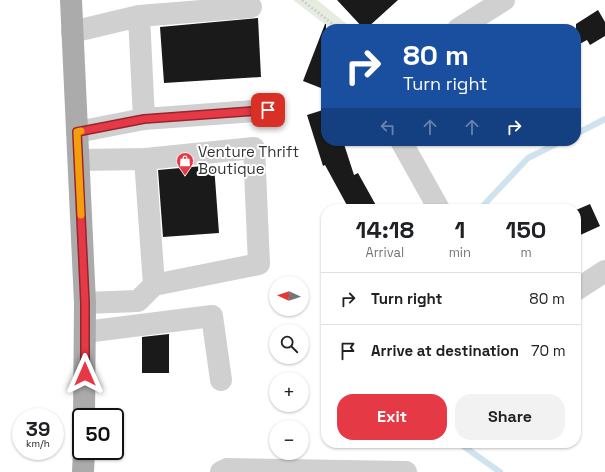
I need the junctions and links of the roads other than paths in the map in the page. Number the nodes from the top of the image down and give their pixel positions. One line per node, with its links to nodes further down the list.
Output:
1 (71, 0): 6 (main road)
2 (504, 0): 5 (street)
3 (251, 7): 4 (street)
4 (138, 16): 6 (street); 8 (street)
5 (466, 24)
6 (72, 32): 9 (main road)
7 (268, 110): 8 (street)
8 (144, 119): 9 (street)
9 (77, 132): 12 (main road)
10 (404, 146): 13 (street)
11 (145, 159): 12 (street); 15 (street); 15 (street)
12 (79, 160): 17 (main road)
13 (436, 204)
14 (605, 271): 16 (street)
15 (154, 285): 17 (street)
16 (581, 287)
17 (85, 303): 18 (main road)
18 (85, 332): 19 (street); 20 (main road)
19 (221, 380)
20 (84, 408)
21 (84, 460): 22 (main road)
22 (83, 472)
23 (221, 472): 24 (street)
24 (406, 472)

